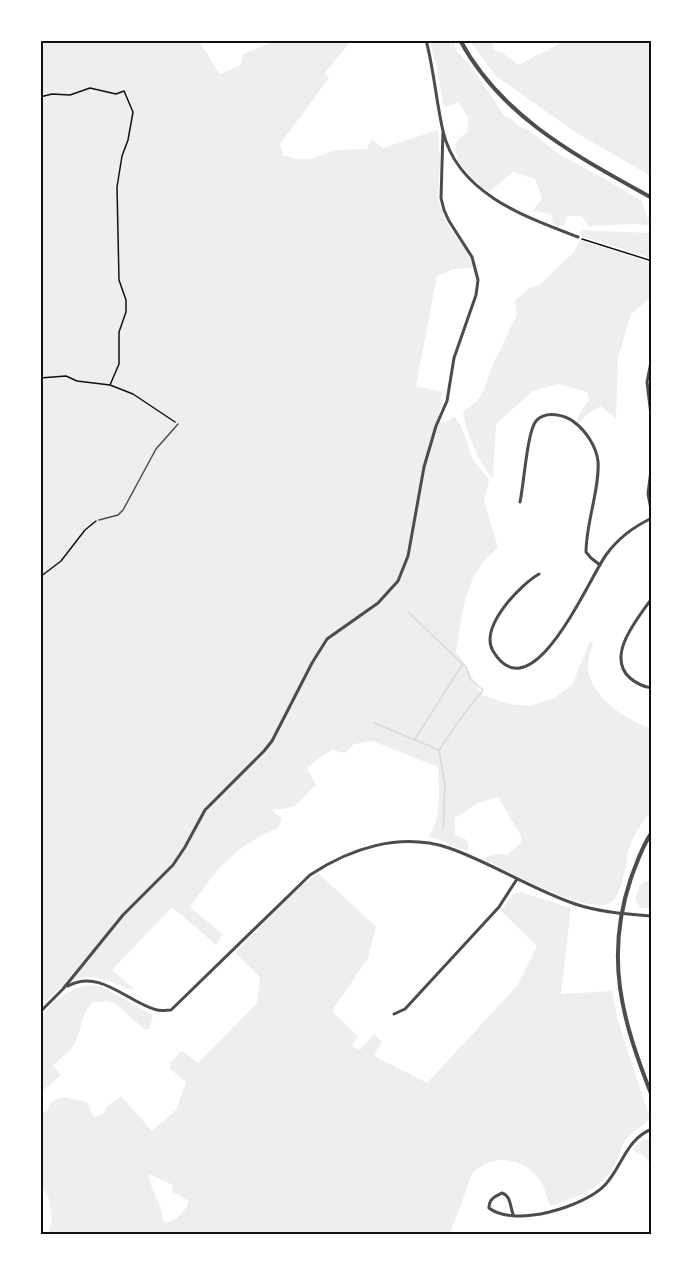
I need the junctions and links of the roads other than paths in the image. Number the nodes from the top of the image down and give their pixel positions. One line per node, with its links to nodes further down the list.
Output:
1 (426, 40): 3 (street)
2 (460, 40): 4 (street)
3 (443, 131): 5 (street); 21 (street)
4 (651, 198)
5 (578, 237)
6 (651, 357): 7 (street)
7 (651, 423)
8 (178, 424): 12 (lane)
9 (651, 462): 11 (street)
10 (520, 502): 13 (street)
11 (651, 516): 13 (street)
12 (99, 520)
13 (600, 565): 14 (street)
14 (538, 574)
15 (651, 598): 16 (street)
16 (651, 688)
17 (651, 832): 19 (street)
18 (517, 879): 19 (street); 21 (street); 23 (street)
19 (621, 913): 20 (street); 24 (street)
20 (651, 916)
21 (63, 989): 22 (street)
22 (40, 1012)
23 (394, 1014)
24 (651, 1096)
25 (651, 1129): 26 (street)
26 (513, 1214): 26 (street)

